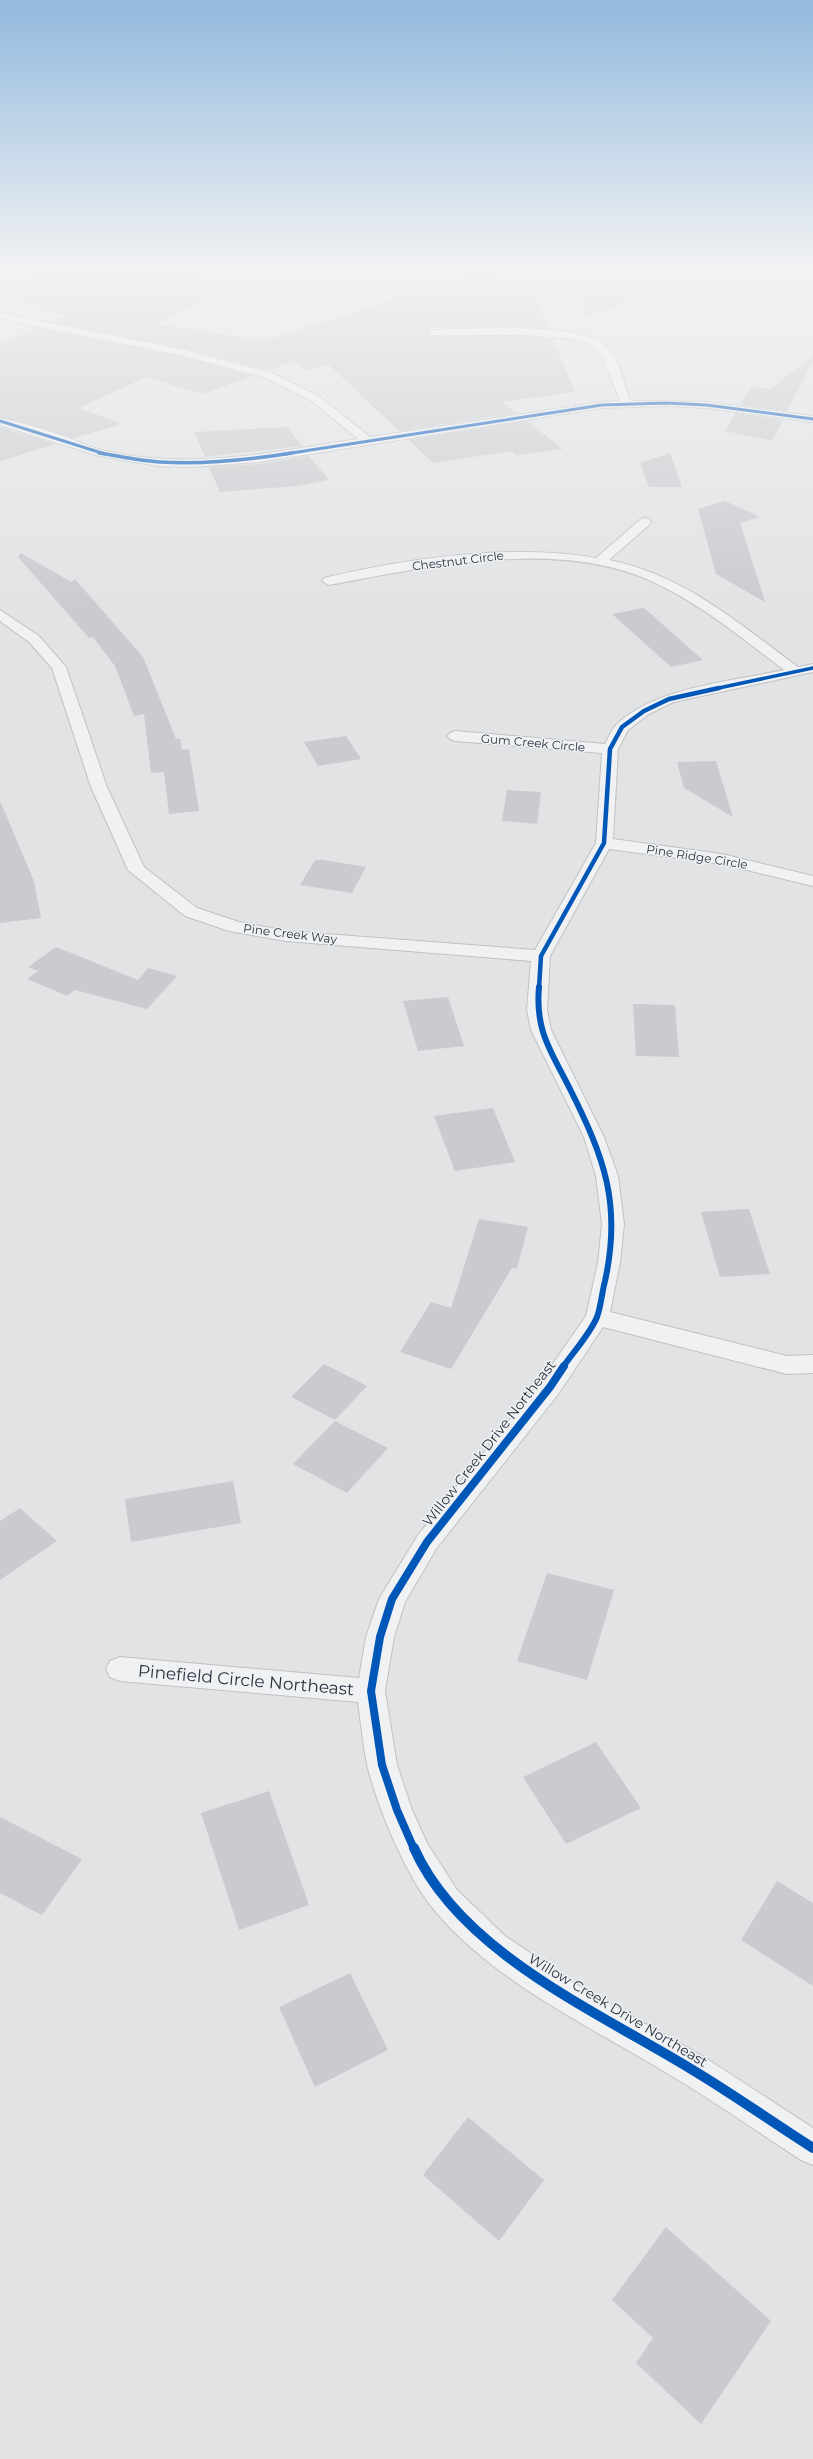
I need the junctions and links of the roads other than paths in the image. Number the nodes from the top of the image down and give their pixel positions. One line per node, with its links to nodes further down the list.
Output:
1 (283, 383): 6 (street)
2 (617, 383): 3 (street)
3 (627, 403): 4 (street); 6 (street)
4 (813, 419)
5 (0, 421): 6 (street)
6 (366, 440)
7 (645, 522): 8 (street)
8 (599, 562): 9 (street, Chestnut Circle); 11 (street, Chestnut Circle)
9 (329, 581)
10 (0, 614): 16 (street, Pine Creek Way)
11 (804, 670): 13 (street, Willow Creek Drive Northeast)
12 (455, 736): 13 (street, Gum Creek Circle)
13 (610, 750): 14 (street, Willow Creek Drive Northeast)
14 (604, 843): 15 (street, Pine Ridge Circle); 16 (street, Willow Creek Drive Northeast)
15 (813, 881)
16 (541, 956): 17 (street, Willow Creek Drive Northeast)
17 (597, 1317): 18 (street); 20 (street, Willow Creek Drive Northeast)
18 (813, 1364)
19 (120, 1669): 20 (street, Pinefield Circle Northeast)
20 (371, 1691): 21 (street, Willow Creek Drive Northeast)
21 (813, 2148)

